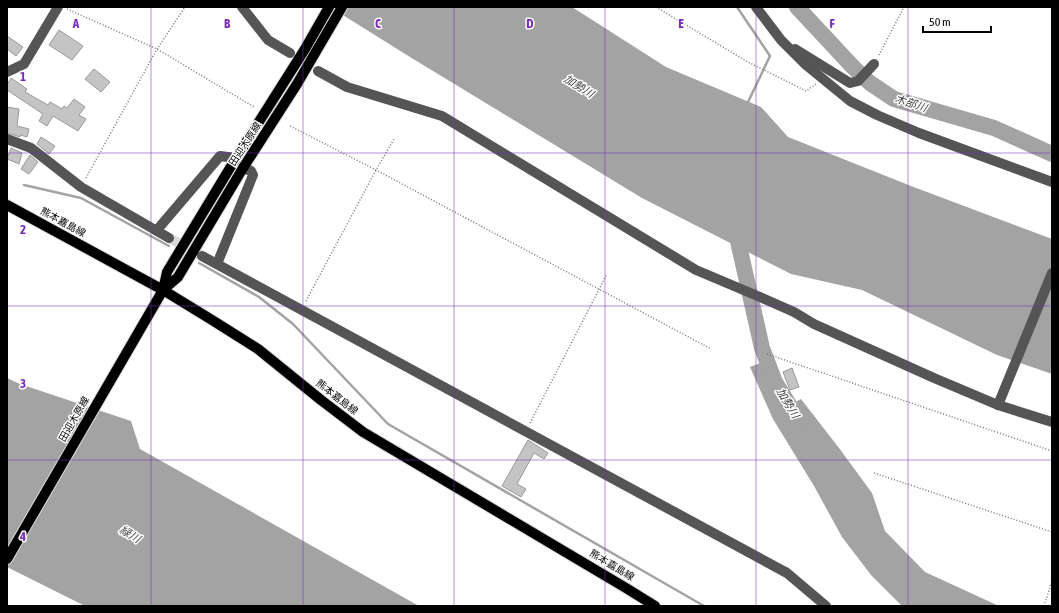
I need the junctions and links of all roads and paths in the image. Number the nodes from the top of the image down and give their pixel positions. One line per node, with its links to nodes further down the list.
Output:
1 (58, 7): 15 (street)
2 (64, 7): 11 (path)
3 (185, 7): 11 (path)
4 (242, 7): 12 (street)
5 (329, 7): 21 (main road, 田迎木原線)
6 (342, 7): 22 (main road, 田迎木原線)
7 (656, 7): 16 (path)
8 (756, 7): 10 (street)
9 (904, 7): 13 (path)
10 (781, 40): 13 (street); 16 (street)
11 (157, 49): 17 (path); 25 (path)
12 (290, 53)
13 (874, 64)
14 (318, 71): 38 (street)
15 (7, 72)
16 (821, 77): 24 (street)
17 (254, 107)
18 (290, 126): 23 (path)
19 (7, 139): 25 (street)
20 (394, 139): 23 (path)
21 (236, 158): 27 (street); 33 (main road, 田迎木原線)
22 (243, 168): 30 (street); 33 (main road, 田迎木原線)
23 (376, 170): 34 (path); 35 (path)
24 (1052, 182)
25 (81, 187): 27 (street)
26 (7, 205): 33 (main road, 熊本嘉島線)
27 (157, 230): 28 (street)
28 (169, 238)
29 (202, 256): 30 (street)
30 (217, 264): 35 (street)
31 (1052, 273): 38 (street)
32 (607, 274): 34 (path)
33 (163, 290): 44 (main road, 田迎木原線); 46 (main road, 熊本嘉島線)
34 (600, 290): 36 (path); 40 (path)
35 (301, 310): 40 (street)
36 (711, 350)
37 (767, 354): 41 (path)
38 (998, 405): 39 (street)
39 (1052, 422)
40 (526, 431): 47 (street)
41 (1052, 451)
42 (874, 473): 43 (path)
43 (1052, 532)
44 (7, 559)
45 (1052, 581): 48 (path)
46 (655, 606)
47 (826, 606)
48 (1044, 606)

